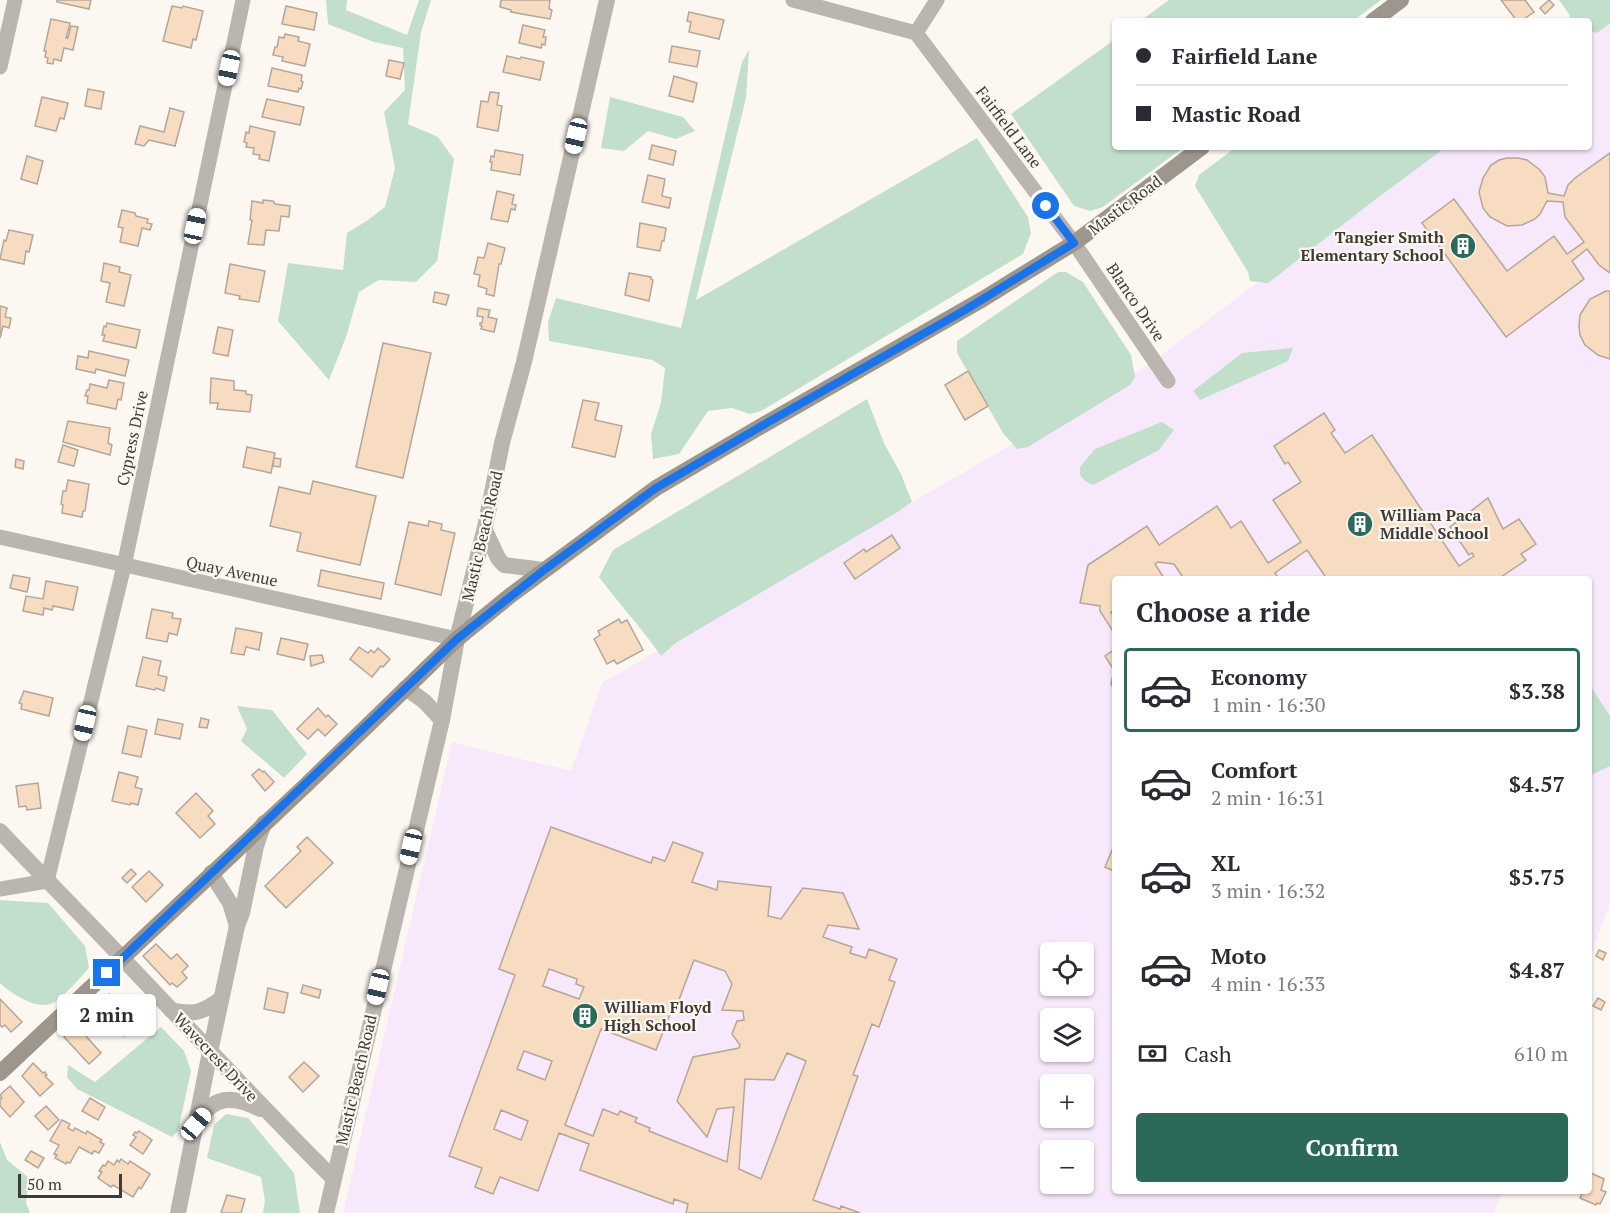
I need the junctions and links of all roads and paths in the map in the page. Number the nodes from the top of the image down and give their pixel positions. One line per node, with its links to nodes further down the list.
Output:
1 (15, 0): 9 (street)
2 (243, 0): 15 (street, Cypress Drive)
3 (607, 0): 13 (street, Mastic Beach Road)
4 (793, 0): 8 (street)
5 (937, 0): 8 (street)
6 (1401, 0): 7 (main road)
7 (1377, 18)
8 (916, 33): 11 (street, Fairfield Lane)
9 (0, 67)
10 (1198, 150): 11 (main road, Mastic Road)
11 (1074, 243): 12 (street, Blanco Drive); 16 (main road, Mastic Road)
12 (1168, 381)
13 (485, 530): 16 (street); 17 (street, Mastic Beach Road)
14 (0, 537): 15 (street, Quay Avenue)
15 (124, 566): 17 (street, Quay Avenue); 23 (street, Cypress Drive)
16 (544, 570): 17 (main road, Mastic Road)
17 (457, 639): 18 (main road, Mastic Road); 19 (street, Mastic Beach Road)
18 (406, 688): 19 (street); 20 (main road, Mastic Road)
19 (442, 720): 33 (street, Mastic Beach Road)
20 (264, 823): 22 (main road, Mastic Road); 25 (street)
21 (0, 831): 23 (street, Wavecrest Drive)
22 (211, 873): 25 (street); 26 (main road, Mastic Road)
23 (47, 881): 24 (street); 26 (street, Wavecrest Drive)
24 (0, 888)
25 (237, 926): 27 (street)
26 (123, 958): 28 (street, Wavecrest Drive); 30 (main road, Mastic Road)
27 (221, 999): 28 (street); 29 (street)
28 (171, 1010): 29 (street, Wavecrest Drive)
29 (210, 1052): 31 (street, Wavecrest Drive); 32 (street)
30 (0, 1073)
31 (269, 1114): 32 (street); 33 (street, Wavecrest Drive)
32 (196, 1124): 34 (street)
33 (333, 1178): 35 (street, Mastic Beach Road)
34 (178, 1213)
35 (326, 1213)

